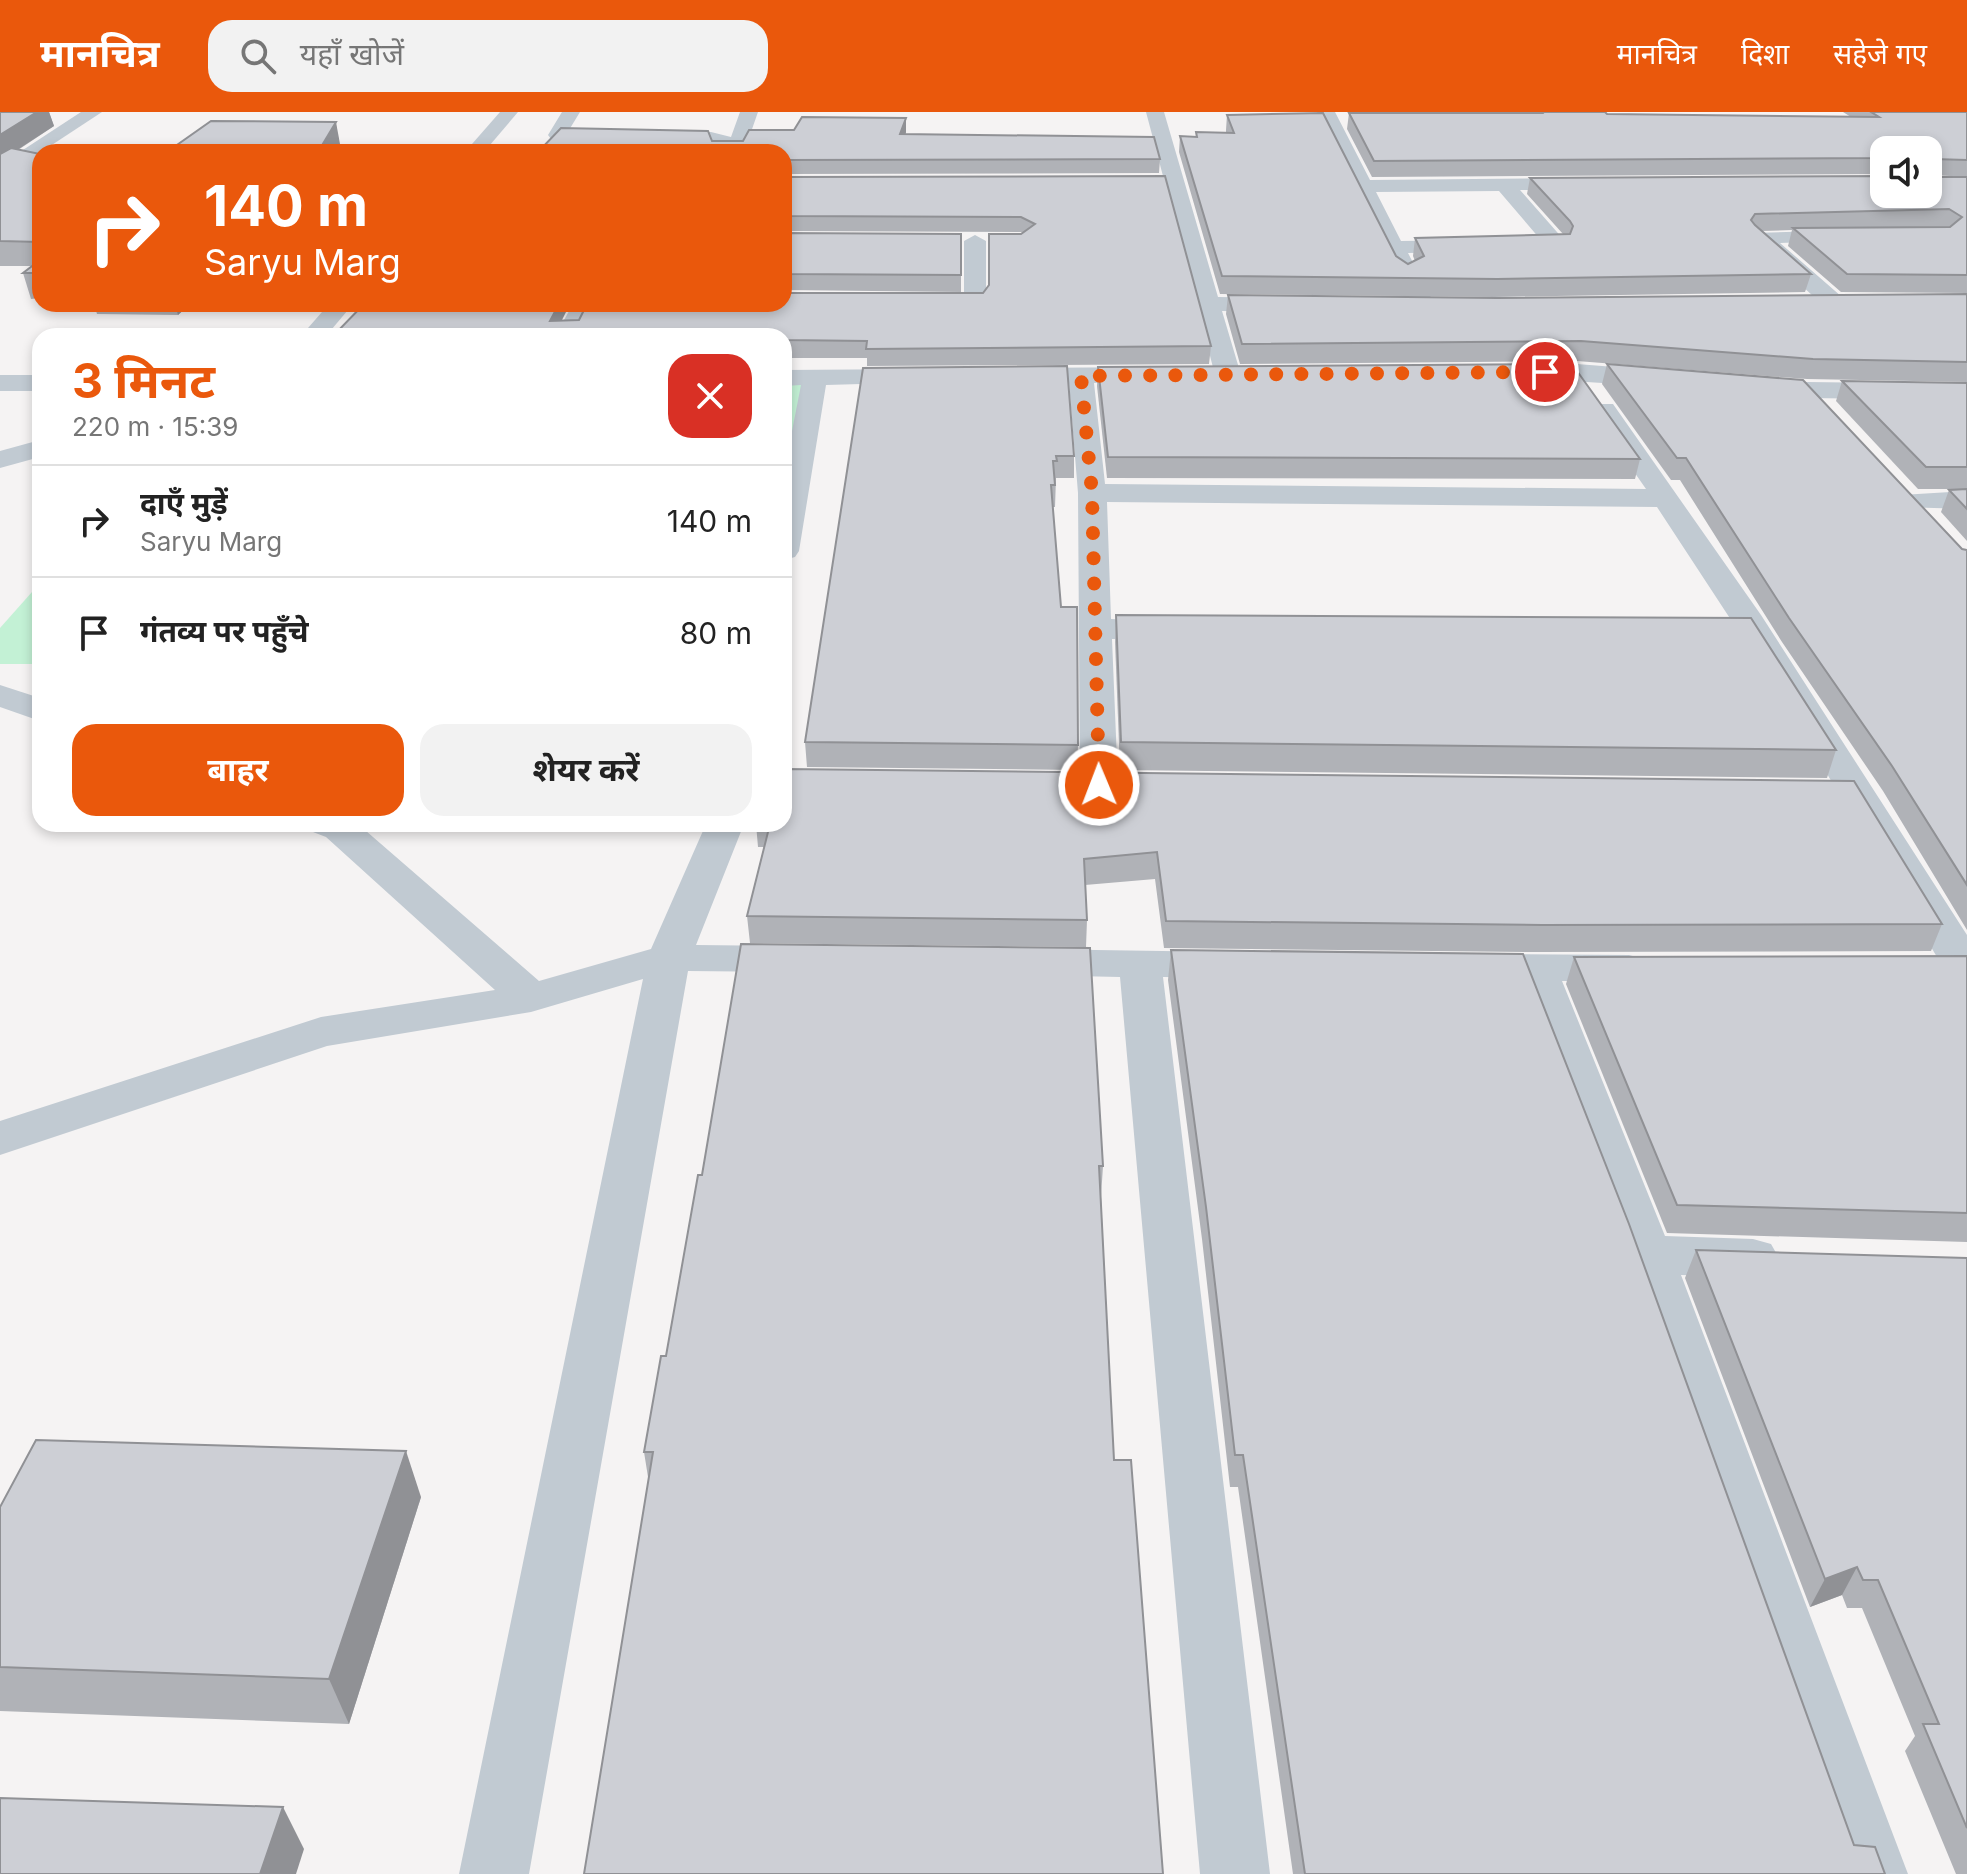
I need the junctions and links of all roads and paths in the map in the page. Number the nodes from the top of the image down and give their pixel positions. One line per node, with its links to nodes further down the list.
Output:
1 (93, 112): 7 (street)
2 (509, 112): 8 (street)
3 (571, 112): 9 (street)
4 (749, 112): 10 (street)
5 (1155, 112): 14 (street)
6 (1326, 112): 17 (street)
7 (43, 144)
8 (481, 144)
9 (724, 144)
10 (738, 144)
11 (32, 151): 12 (street)
12 (2, 170)
13 (1079, 182): 14 (street)
14 (1173, 182): 24 (street)
15 (1504, 184): 16 (street); 17 (street); 20 (street)
16 (1616, 184)
17 (1364, 186): 20 (street)
18 (1867, 236): 22 (street)
19 (974, 241): 21 (street)
20 (1395, 247): 28 (street)
21 (896, 301)
22 (1834, 302): 23 (street); 25 (street)
23 (1864, 302)
24 (1207, 304): 26 (street); 35 (street)
25 (1757, 304)
26 (1300, 306)
27 (1393, 307): 28 (street)
28 (1424, 307): 29 (street)
29 (1452, 307)
30 (334, 312): 31 (street)
31 (320, 328)
32 (1577, 372): 33 (street); 41 (street); 51 (street)
33 (1498, 373)
34 (1260, 374): 35 (street)
35 (1228, 375): 37 (street)
36 (987, 376): 37 (street)
37 (1081, 376): 50 (street)
38 (815, 377): 39 (street); 40 (street); 53 (street)
39 (940, 377)
40 (792, 378)
41 (1684, 380)
42 (0, 383): 43 (street)
43 (32, 383)
44 (1731, 384): 45 (street)
45 (1807, 390): 46 (street); 47 (street)
46 (1967, 392)
47 (1835, 419)
48 (32, 450): 49 (street)
49 (0, 460)
50 (1092, 493): 51 (street); 55 (street)
51 (1667, 498): 61 (street)
52 (1967, 500): 54 (street)
53 (792, 506)
54 (1939, 532)
55 (1095, 629): 56 (street); 59 (street)
56 (1205, 630)
57 (0, 695): 58 (street)
58 (32, 707)
59 (1099, 785)
60 (1813, 792): 61 (street)
61 (1861, 793): 71 (street)
62 (343, 832): 74 (street)
63 (722, 832): 64 (street)
64 (669, 958): 65 (street); 74 (street); 78 (street)
65 (842, 960)
66 (983, 962): 67 (street)
67 (1140, 964): 68 (street); 79 (street)
68 (1267, 965)
69 (1425, 967): 72 (street)
70 (1917, 967): 71 (street)
71 (1966, 967)
72 (1535, 968): 73 (street); 76 (street)
73 (1663, 968)
74 (531, 998): 75 (street)
75 (0, 1138)
76 (1647, 1255): 77 (street); 80 (street)
77 (1791, 1259)
78 (494, 1874)
79 (1235, 1874)
80 (1873, 1874)

